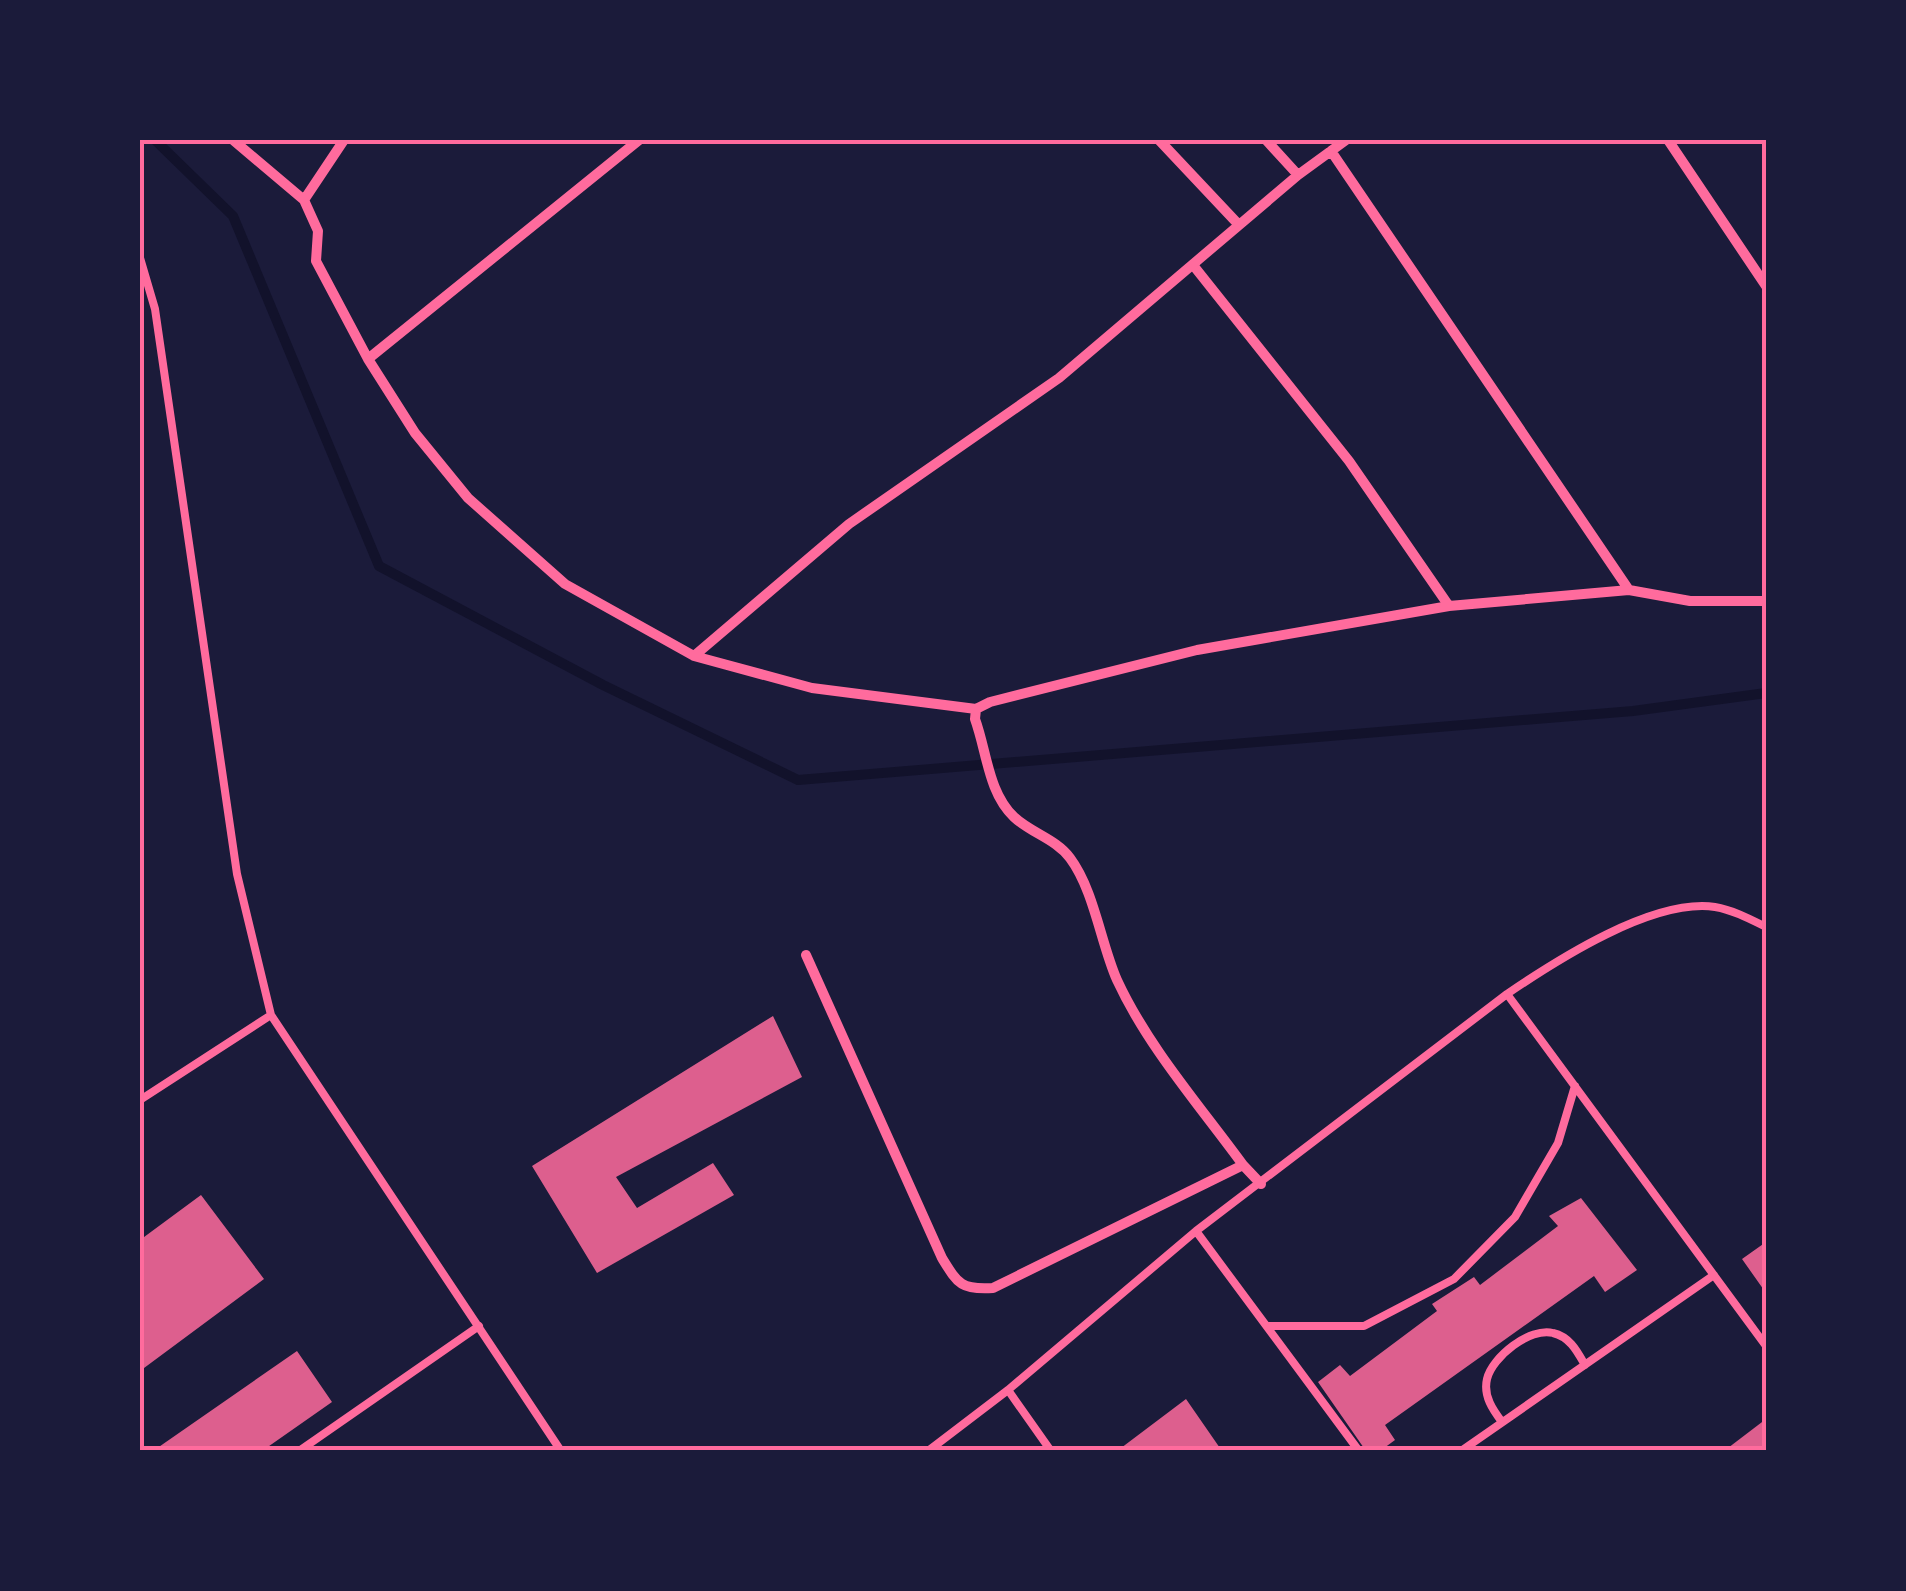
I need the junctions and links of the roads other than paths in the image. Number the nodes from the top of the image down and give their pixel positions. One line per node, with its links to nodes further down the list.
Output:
1 (233, 140): 10 (street)
2 (344, 140): 10 (street)
3 (639, 140): 15 (street)
4 (1159, 140): 11 (street)
5 (1266, 140): 9 (street)
6 (1346, 140): 8 (street)
7 (1668, 140): 14 (street)
8 (1331, 151): 9 (street); 16 (street)
9 (1298, 175): 11 (street)
10 (304, 200): 15 (street)
11 (1239, 225): 13 (street)
12 (140, 258): 24 (lane)
13 (1193, 265): 18 (street); 19 (street)
14 (1766, 286)
15 (368, 359): 19 (street)
16 (1629, 590): 17 (street); 18 (street)
17 (1766, 601)
18 (1449, 606): 20 (street)
19 (694, 656): 20 (street)
20 (976, 709): 27 (street)
21 (1766, 927): 23 (lane)
22 (806, 955): 27 (street)
23 (1507, 994): 25 (lane); 28 (lane)
24 (271, 1014): 26 (lane); 31 (lane)
25 (1575, 1086): 30 (lane); 32 (lane)
26 (140, 1100)
27 (1242, 1165): 28 (street)
28 (1261, 1184): 29 (lane)
29 (1196, 1231): 32 (lane); 35 (lane)
30 (1714, 1275): 33 (lane); 34 (lane)
31 (480, 1326): 37 (lane); 38 (lane)
32 (1267, 1326): 41 (lane)
33 (1766, 1346)
34 (1586, 1364): 36 (lane); 36 (lane)
35 (1008, 1390): 39 (lane); 40 (lane)
36 (1502, 1422): 42 (lane)
37 (299, 1451)
38 (561, 1451)
39 (928, 1451)
40 (1051, 1451)
41 (1359, 1451)
42 (1460, 1451)

